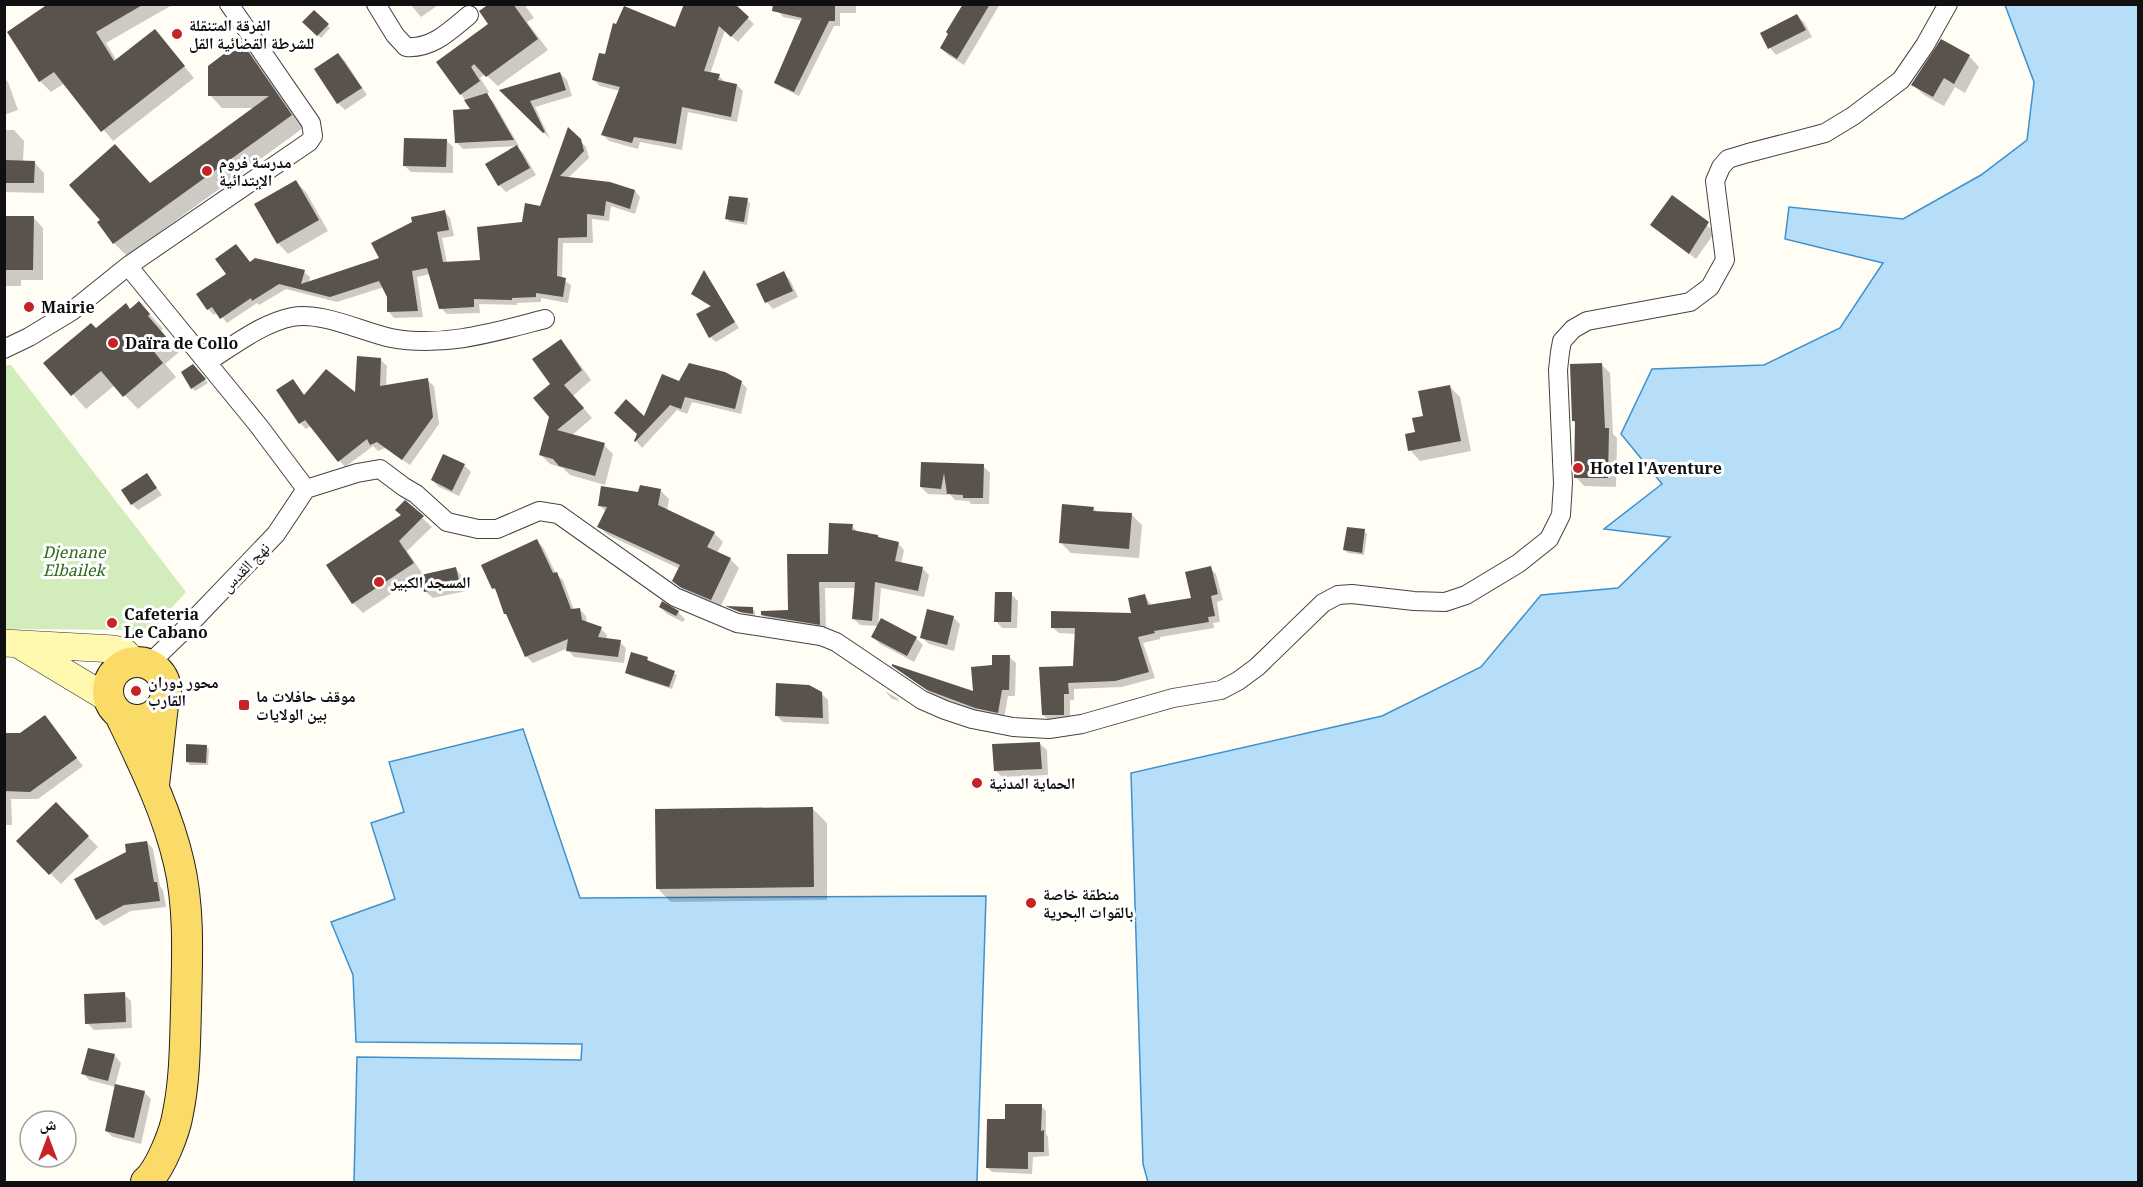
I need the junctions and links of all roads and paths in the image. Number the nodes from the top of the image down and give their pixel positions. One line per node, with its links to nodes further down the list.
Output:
1 (229, 4): 5 (street)
2 (376, 4): 4 (street)
3 (1948, 4): 9 (street)
4 (469, 15)
5 (128, 266): 7 (street); 8 (street)
6 (545, 319): 8 (street)
7 (4, 349)
8 (207, 362): 9 (street)
9 (306, 489): 11 (street, نهج القدس)
10 (11, 643): 11 (main road); 13 (main road)
11 (140, 663): 12 (main road); 13 (main road)
12 (163, 705): 13 (main road); 14 (main road)
13 (114, 707): 14 (main road)
14 (154, 785): 15 (main road)
15 (146, 1182)

